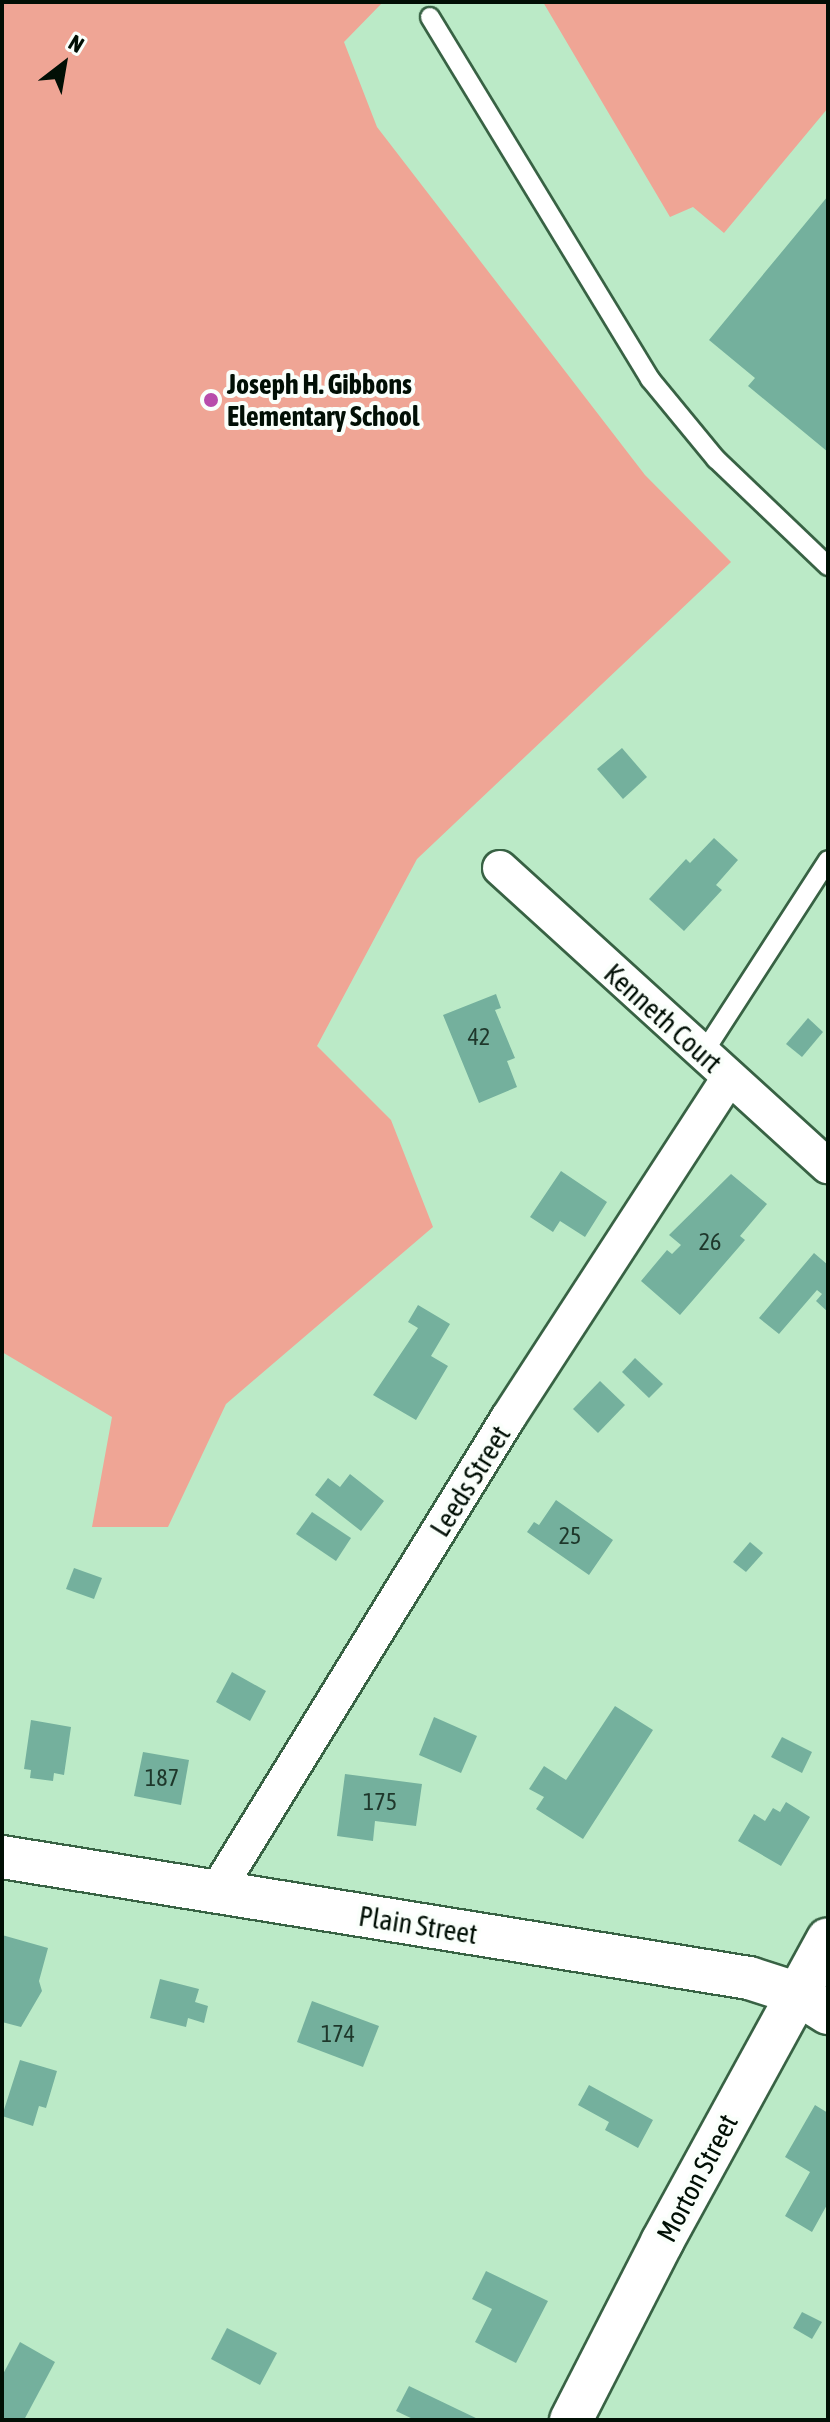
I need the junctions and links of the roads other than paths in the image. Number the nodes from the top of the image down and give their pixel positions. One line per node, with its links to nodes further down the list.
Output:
1 (430, 17): 2 (lane)
2 (828, 566)
3 (828, 860): 5 (lane)
4 (500, 868): 5 (street, Kenneth Court)
5 (702, 1055): 6 (street, Kenneth Court)
6 (729, 1078): 7 (street, Kenneth Court); 9 (street, Leeds Street)
7 (828, 1166)
8 (2, 1857): 9 (street, Plain Street)
9 (218, 1889): 11 (street, Plain Street)
10 (828, 1939): 11 (street, Morton Street)
11 (812, 2003): 12 (street, Morton Street)
12 (571, 2420)

